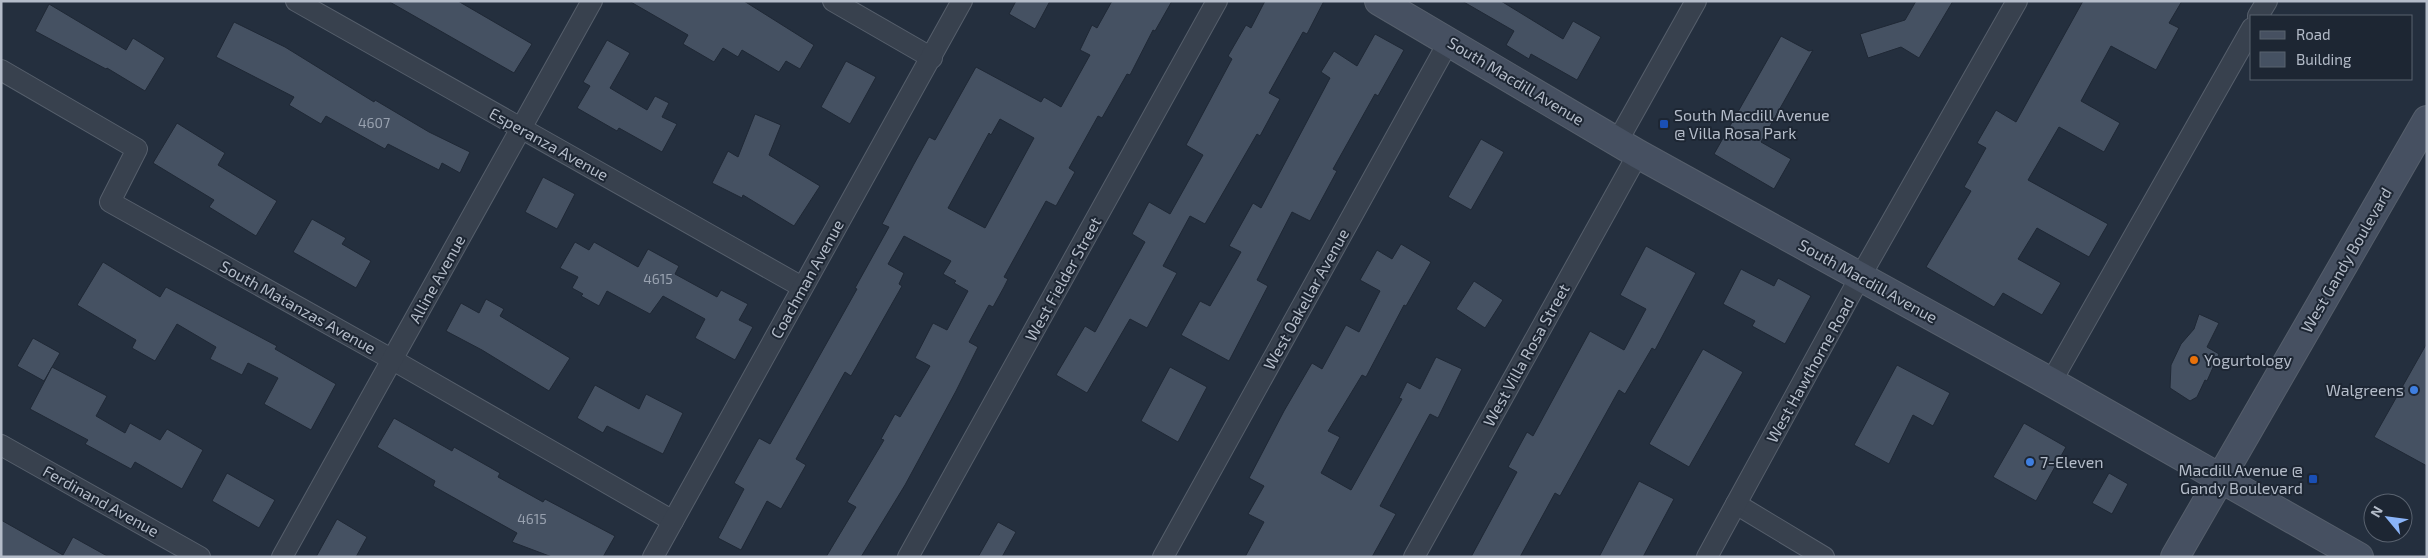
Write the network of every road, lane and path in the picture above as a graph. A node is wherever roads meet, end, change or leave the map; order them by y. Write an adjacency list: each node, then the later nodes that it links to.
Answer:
1 (296, 1): 16 (street, Esperanza Avenue)
2 (592, 1): 16 (street, Alline Avenue)
3 (833, 1): 13 (street)
4 (962, 1): 13 (street, Coachman Avenue)
5 (1217, 1): 29 (street, West Fielder Street)
6 (1696, 1): 17 (street, West Villa Rosa Street)
7 (2017, 1): 18 (street, West Hawthorne Road)
8 (2267, 1): 10 (street)
9 (1381, 2): 12 (street, South Macdill Avenue)
10 (2259, 15)
11 (2250, 32): 21 (street)
12 (1449, 41): 17 (street, South Macdill Avenue); 30 (street, West Oakellar Avenue)
13 (932, 58): 19 (street, Coachman Avenue)
14 (1, 70): 20 (street, South Matanzas Avenue)
15 (2427, 120): 23 (street, West Gandy Boulevard)
16 (520, 128): 19 (street, Esperanza Avenue); 20 (street, Alline Avenue)
17 (1627, 148): 18 (street, South Macdill Avenue); 31 (street, West Villa Rosa Street)
18 (1860, 277): 21 (street, South Macdill Avenue); 24 (street, West Hawthorne Road)
19 (802, 287): 25 (street, Coachman Avenue)
20 (393, 360): 25 (street, South Matanzas Avenue); 27 (street, Alline Avenue)
21 (2051, 382): 23 (street, South Macdill Avenue)
22 (1, 445): 26 (street, Ferdinand Avenue)
23 (2219, 478): 34 (street, West Gandy Boulevard); 35 (street, South Macdill Avenue)
24 (1736, 504): 32 (street, West Hawthorne Road); 33 (street)
25 (673, 521): 28 (street, Coachman Avenue)
26 (200, 557)
27 (282, 557)
28 (653, 557)
29 (908, 557)
30 (1163, 557)
31 (1414, 557)
32 (1707, 557)
33 (1824, 557)
34 (2175, 557)
35 (2359, 557)

